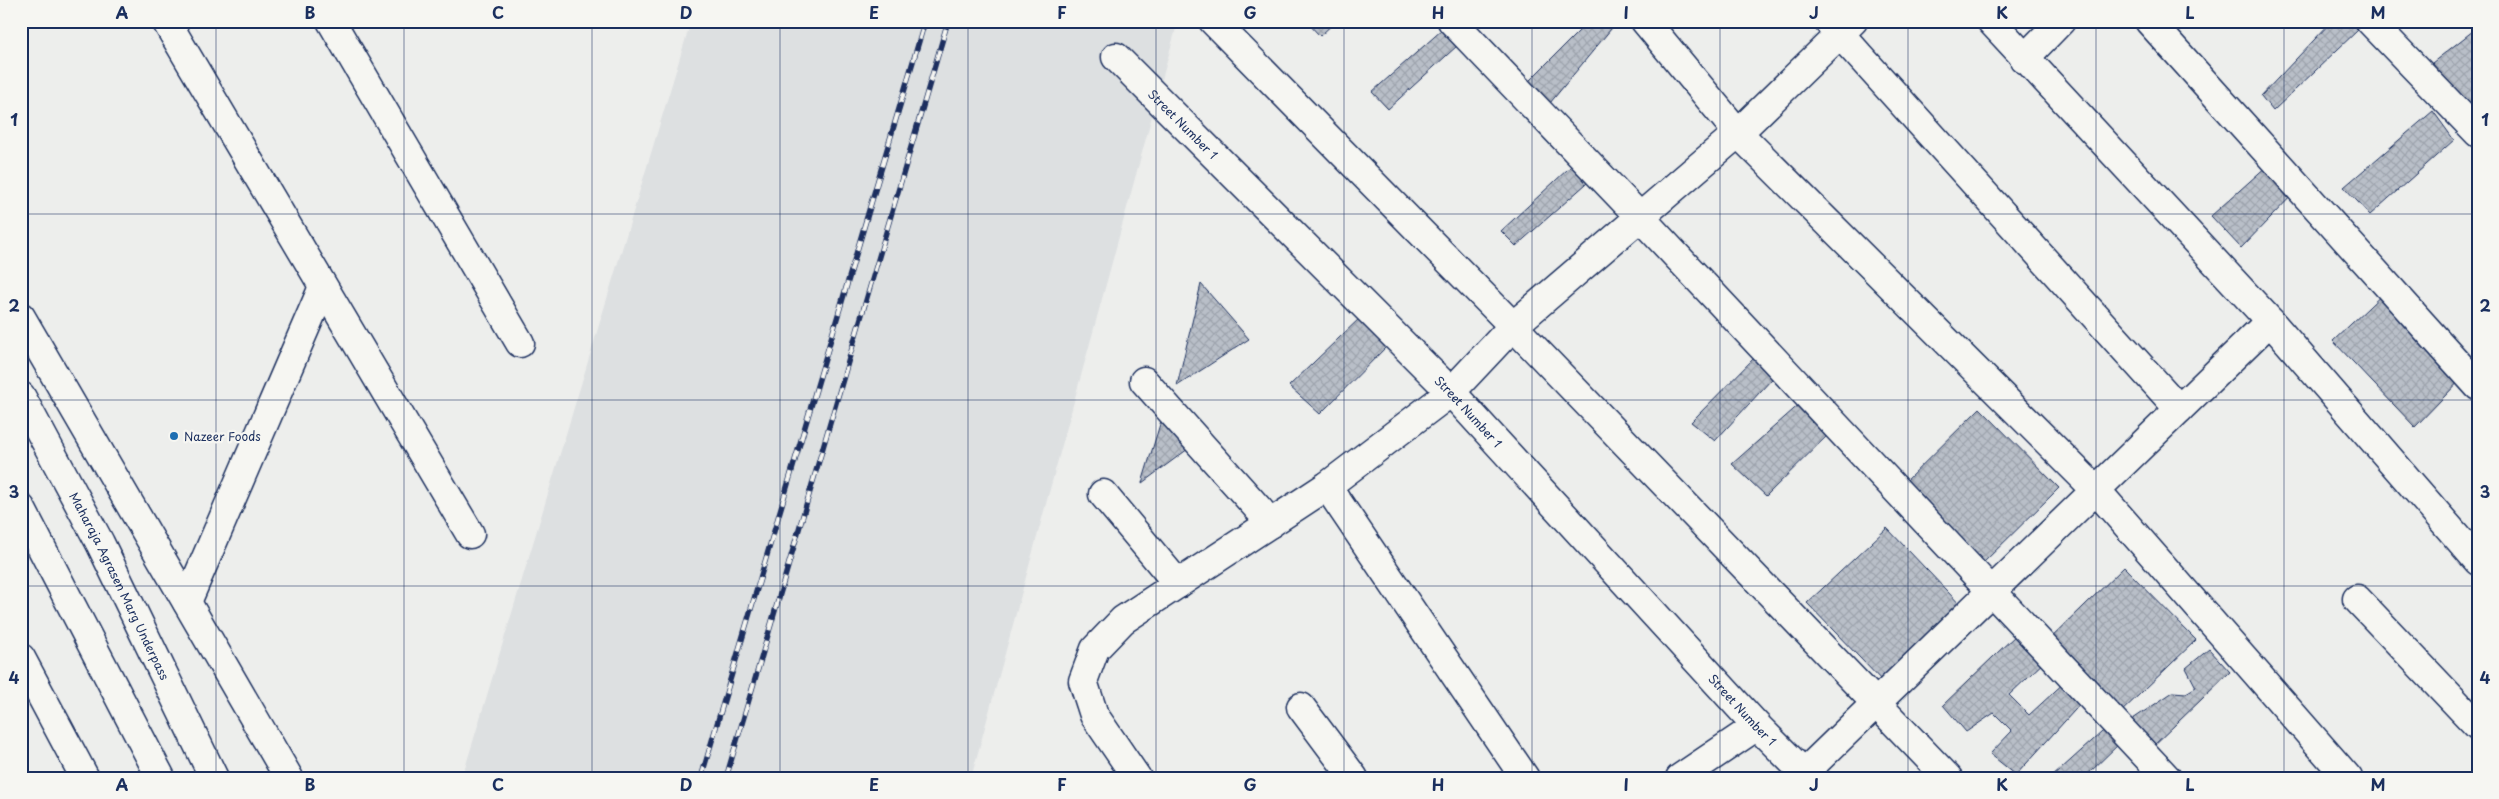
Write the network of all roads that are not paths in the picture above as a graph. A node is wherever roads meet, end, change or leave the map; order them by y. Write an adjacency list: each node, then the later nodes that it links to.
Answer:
1 (166, 21): 16 (street)
2 (1213, 21): 19 (street)
3 (1452, 21): 15 (street)
4 (1991, 21): 12 (street)
5 (2061, 21): 12 (street)
6 (2149, 21): 22 (street)
7 (2370, 21): 14 (street)
8 (1646, 22): 13 (street)
9 (337, 23): 20 (street)
10 (1840, 26): 13 (street); 25 (street)
11 (1116, 57): 23 (street, Street Number 1)
12 (2024, 58): 18 (street)
13 (1738, 133): 15 (street); 27 (street)
14 (2478, 133)
15 (1640, 217): 19 (street); 34 (street)
16 (323, 287): 31 (street); 36 (street)
17 (21, 317): 36 (street)
18 (2270, 321): 25 (street); 32 (street)
19 (1513, 326): 23 (street); 38 (street)
20 (520, 343)
21 (1144, 381): 30 (street)
22 (2478, 386)
23 (1451, 392): 26 (street); 40 (street, Street Number 1)
24 (21, 396): 45 (street, Maharaja Agrasen Marg Underpass)
25 (2180, 409): 27 (street)
26 (1327, 486): 30 (street); 49 (street)
27 (2096, 490): 34 (street); 53 (street)
28 (1103, 494): 33 (street)
29 (21, 508): 44 (street)
30 (1271, 523): 33 (street)
31 (470, 534)
32 (2478, 561)
33 (1178, 584): 47 (street)
34 (1991, 592): 38 (street); 52 (street)
35 (2357, 599): 41 (street)
36 (187, 602): 46 (street)
37 (21, 658): 43 (street)
38 (1875, 703): 42 (street); 51 (street)
39 (1301, 707): 48 (street)
40 (1757, 726): 42 (street, Street Number 1); 50 (street)
41 (2478, 726)
42 (1807, 775)
43 (84, 778)
44 (161, 778)
45 (214, 778)
46 (290, 778)
47 (1137, 778)
48 (1354, 778)
49 (1525, 778)
50 (1680, 778)
51 (1948, 778)
52 (2167, 778)
53 (2348, 778)

